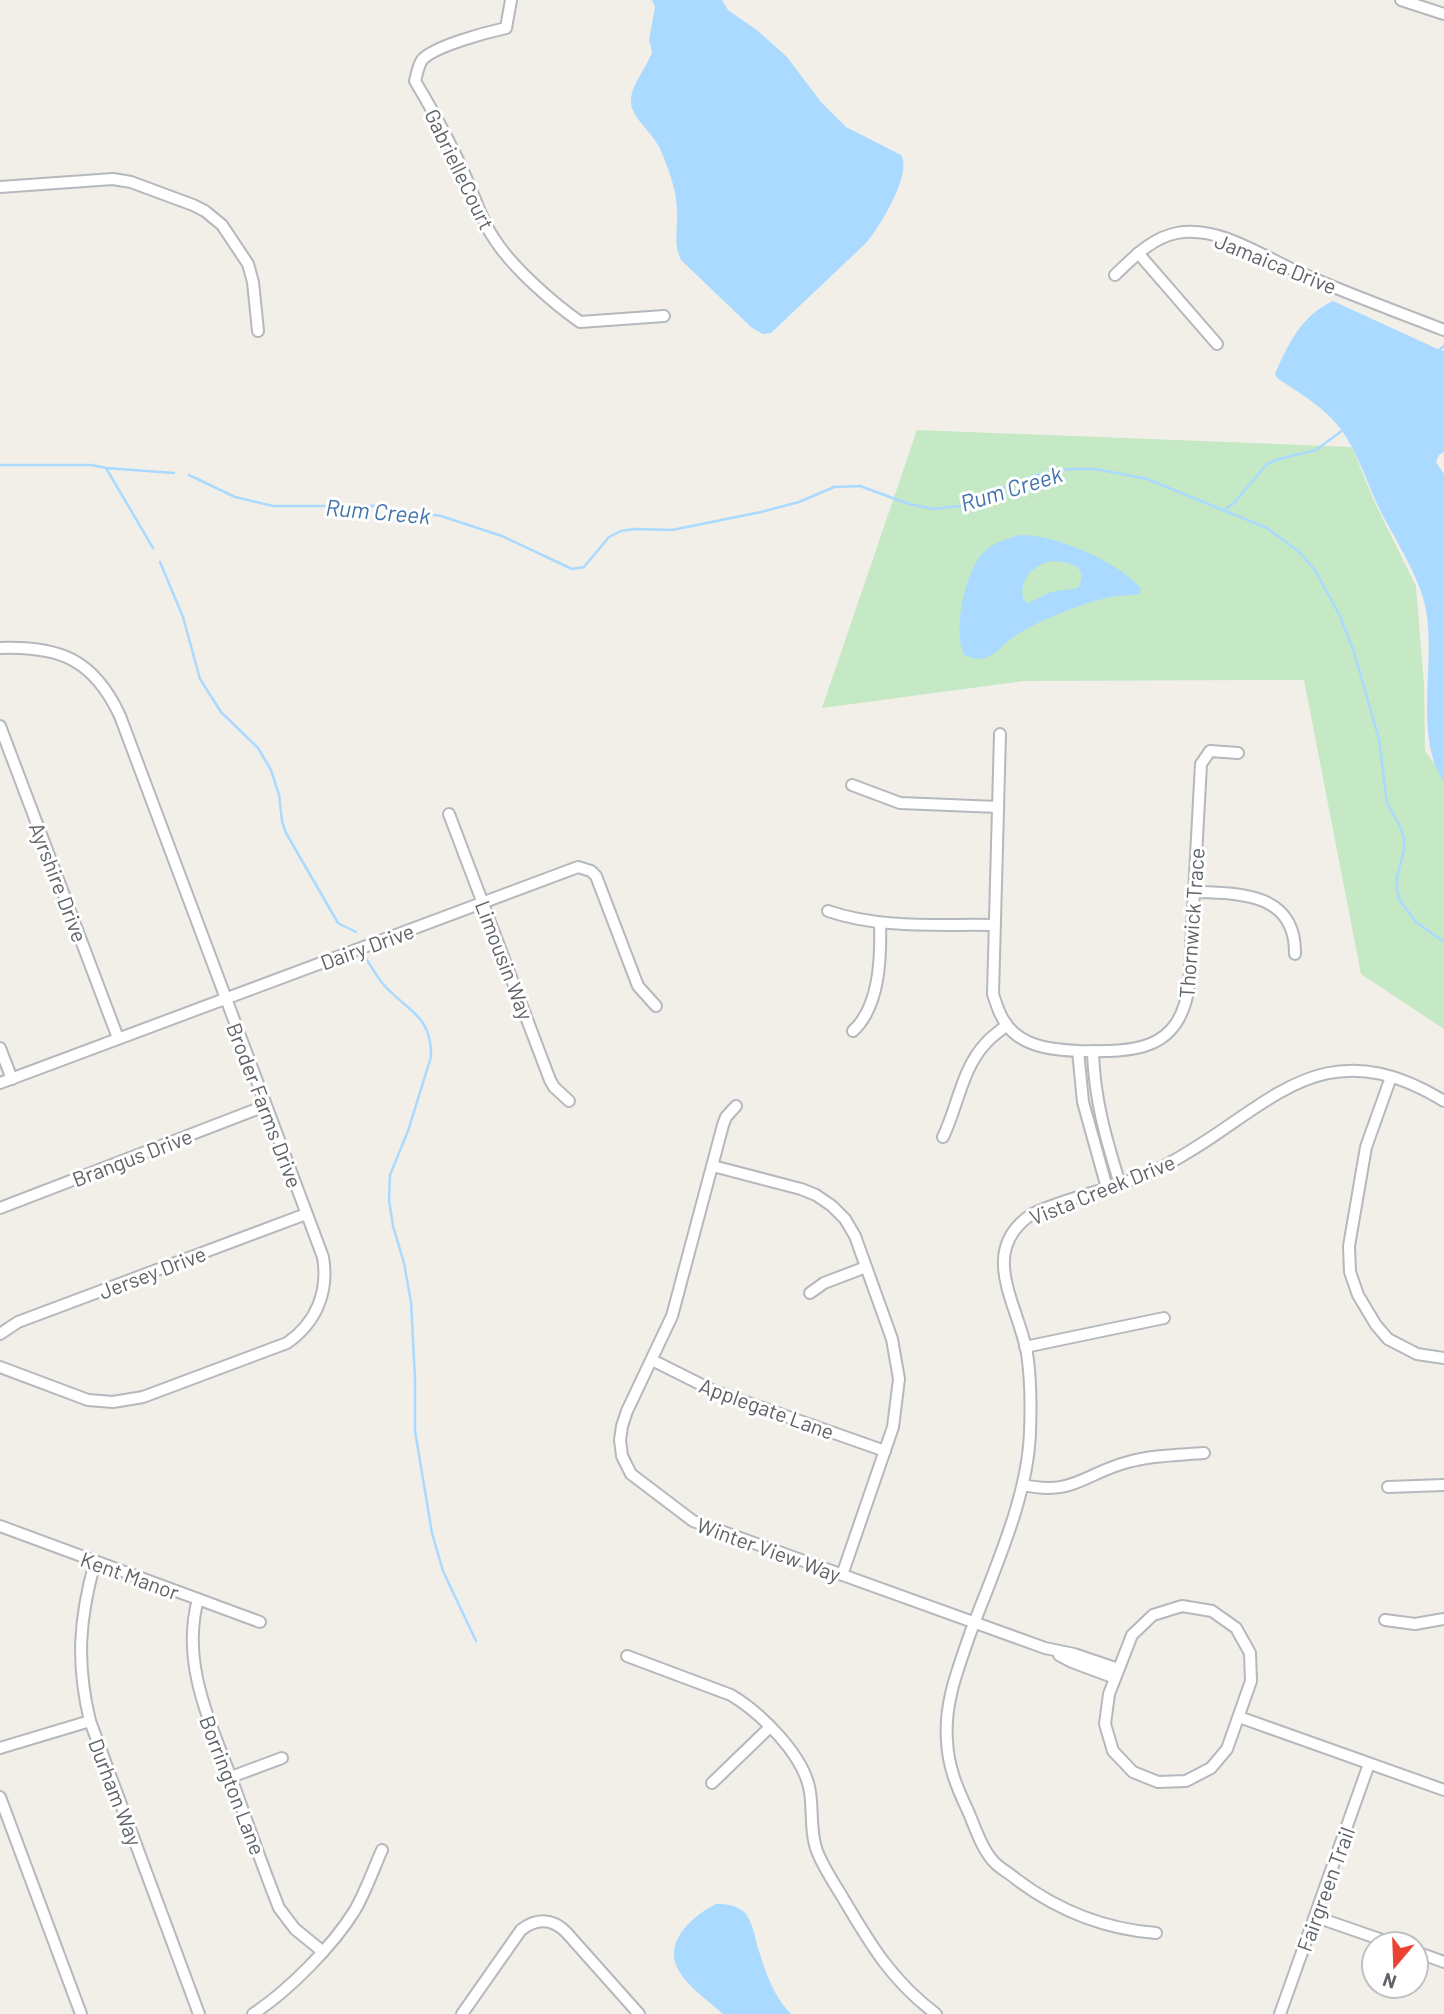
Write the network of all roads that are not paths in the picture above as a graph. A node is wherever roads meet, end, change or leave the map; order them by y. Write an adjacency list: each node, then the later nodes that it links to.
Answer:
1 (511, 0): 7 (street, GabrielleCourt)
2 (1401, 0): 3 (street)
3 (1444, 14)
4 (0, 187): 9 (street)
5 (1138, 253): 6 (street, Jamaica Drive); 8 (street, Jamaica Drive); 10 (street)
6 (1115, 275)
7 (664, 316)
8 (1444, 330)
9 (258, 331)
10 (1217, 344)
11 (0, 648): 24 (street, Broder Farms Drive)
12 (0, 726): 28 (street, Ayrshire Drive)
13 (1000, 734): 16 (street)
14 (1238, 753): 18 (street, Thornwick Trace)
15 (852, 785): 16 (street)
16 (998, 807): 22 (street)
17 (449, 814): 19 (street, Limousin Way)
18 (1195, 892): 23 (street); 31 (street, Thornwick Trace)
19 (484, 902): 24 (street, Dairy Drive); 25 (street, Dairy Drive); 35 (street, Limousin Way)
20 (828, 911): 21 (street)
21 (880, 923): 22 (street); 27 (street)
22 (994, 925): 26 (street)
23 (1295, 954)
24 (225, 999): 28 (street, Dairy Drive); 37 (street, Broder Farms Drive)
25 (656, 1006)
26 (1007, 1025): 30 (street, Thornwick Trace); 41 (street)
27 (853, 1031)
28 (118, 1038): 33 (street, Dairy Drive)
29 (0, 1048): 33 (street)
30 (1079, 1051): 31 (street, Thornwick Trace); 40 (street)
31 (1093, 1051): 39 (street)
32 (1391, 1077): 36 (street, Vista Creek Drive); 43 (street, Vista Creek Drive); 52 (street)
33 (12, 1079): 34 (street, Dairy Drive)
34 (0, 1083)
35 (569, 1101)
36 (1444, 1101)
37 (265, 1106): 45 (street, Brangus Drive); 46 (street, Broder Farms Drive)
38 (736, 1106): 42 (street, Winter View Way)
39 (1099, 1116): 40 (street); 43 (street)
40 (1087, 1121): 44 (street)
41 (943, 1137)
42 (713, 1166): 47 (street); 53 (street, Winter View Way)
43 (1120, 1184): 44 (street, Vista Creek Drive)
44 (1107, 1188): 51 (street, Vista Creek Drive)
45 (0, 1208)
46 (306, 1214): 50 (street, Jersey Drive); 54 (street, Broder Farms Drive)
47 (866, 1267): 48 (street); 55 (street)
48 (810, 1293)
49 (1164, 1318): 51 (street)
50 (0, 1334)
51 (1026, 1347): 57 (street, Vista Creek Drive)
52 (1444, 1358)
53 (652, 1360): 55 (street, Applegate Lane); 62 (street, Winter View Way)
54 (0, 1367)
55 (885, 1451): 62 (street)
56 (1204, 1453): 57 (street)
57 (1023, 1485): 67 (street, Vista Creek Drive)
58 (1444, 1485): 59 (street)
59 (1388, 1487)
60 (0, 1526): 61 (street, Kent Manor)
61 (94, 1562): 63 (street, Kent Manor); 71 (street, Durham Way)
62 (842, 1575): 67 (street, Winter View Way)
63 (198, 1600): 66 (street, Kent Manor); 76 (street, Borrington Lane)
64 (1444, 1619): 65 (street)
65 (1385, 1620)
66 (261, 1622)
67 (975, 1623): 69 (street, Winter View Way); 83 (street, Vista Creek Drive)
68 (627, 1656): 72 (street)
69 (1116, 1673): 70 (street); 70 (street)
70 (1239, 1717): 75 (street)
71 (90, 1721): 73 (street); 87 (street, Durham Way)
72 (769, 1728): 77 (street); 90 (street)
73 (0, 1748)
74 (282, 1758): 76 (street)
75 (1369, 1764): 78 (street); 81 (street, Fairgreen Trail)
76 (231, 1777): 84 (street, Borrington Lane)
77 (712, 1783)
78 (1444, 1790)
79 (0, 1797): 86 (street)
80 (382, 1850): 84 (street)
81 (1316, 1917): 82 (street); 91 (street, Fairgreen Trail)
82 (1360, 1932)
83 (1156, 1933)
84 (321, 1951): 88 (street)
85 (634, 2013): 89 (street)
86 (81, 2014)
87 (199, 2014)
88 (253, 2014)
89 (462, 2014)
90 (936, 2014)
91 (1280, 2014)

